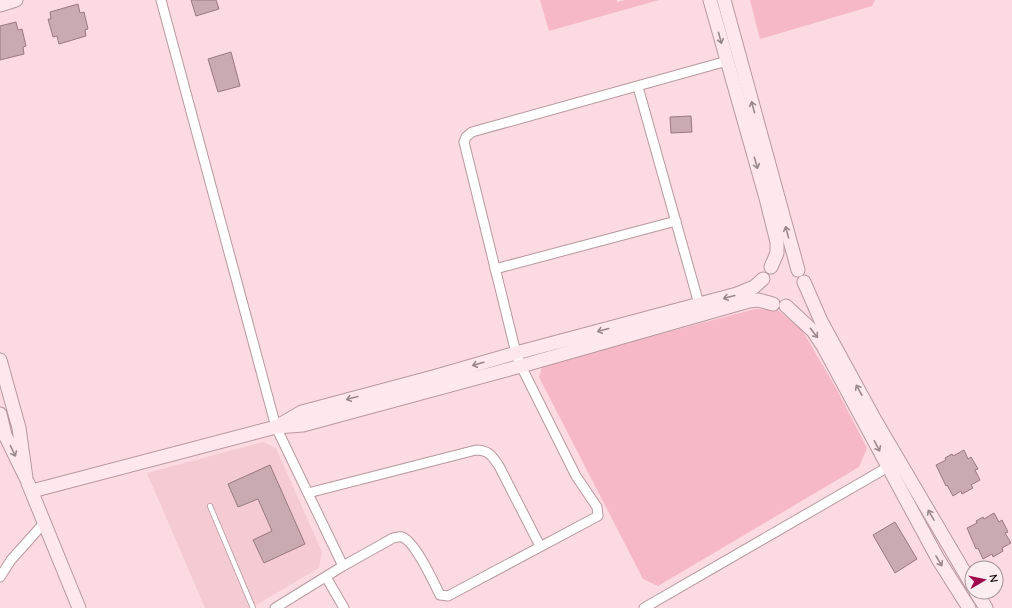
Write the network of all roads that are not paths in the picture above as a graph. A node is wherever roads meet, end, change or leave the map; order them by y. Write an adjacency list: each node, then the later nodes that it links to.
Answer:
1 (16, 0): 5 (street)
2 (161, 0): 21 (street)
3 (710, 0): 6 (street, one-way to 6)
4 (724, 0): 11 (street, one-way to 4)
5 (0, 5)
6 (727, 62): 7 (street); 9 (street, one-way to 9)
7 (638, 87): 8 (street); 10 (street)
8 (676, 221): 10 (street); 14 (street)
9 (771, 267): 11 (street); 12 (street)
10 (495, 269): 17 (street)
11 (798, 270): 13 (street)
12 (763, 279): 14 (street, one-way to 14); 15 (street)
13 (804, 282): 16 (street); 30 (street, one-way to 13)
14 (699, 304): 17 (street, one-way to 17)
15 (773, 304): 16 (street); 19 (street)
16 (786, 306): 22 (street, one-way to 22)
17 (516, 353): 19 (street); 21 (street, one-way to 21)
18 (0, 360): 23 (street)
19 (521, 366): 21 (street); 28 (street)
20 (0, 414): 23 (street, one-way to 23)
21 (276, 427): 24 (street); 25 (street)
22 (888, 467): 37 (street); 38 (street, one-way to 38)
23 (26, 478): 24 (street)
24 (32, 491): 27 (street)
25 (308, 493): 28 (street); 29 (street)
26 (210, 506): 34 (lane)
27 (44, 523): 31 (street); 33 (street)
28 (540, 546): 29 (street)
29 (343, 566): 32 (street)
30 (964, 571)
31 (0, 577)
32 (326, 577): 35 (street); 36 (street)
33 (79, 608)
34 (253, 608)
35 (275, 608)
36 (344, 608)
37 (644, 608)
38 (969, 608)

